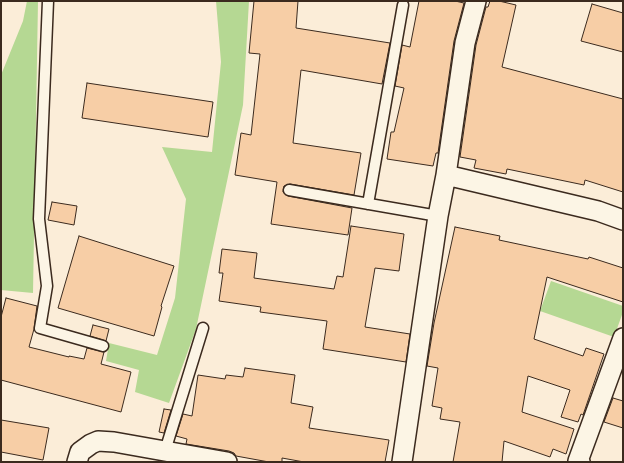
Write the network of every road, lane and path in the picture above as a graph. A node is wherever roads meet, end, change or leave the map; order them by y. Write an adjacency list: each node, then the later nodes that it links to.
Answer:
1 (48, 1): 11 (lane)
2 (476, 1): 4 (street)
3 (403, 5): 6 (lane)
4 (446, 175): 7 (street); 8 (street)
5 (289, 190): 6 (lane)
6 (368, 204): 7 (lane)
7 (438, 216): 15 (street)
8 (623, 220)
9 (203, 328): 12 (lane)
10 (623, 338): 16 (street)
11 (103, 346)
12 (173, 455): 13 (street); 14 (street)
13 (77, 462)
14 (227, 462)
15 (402, 462)
16 (580, 462)

